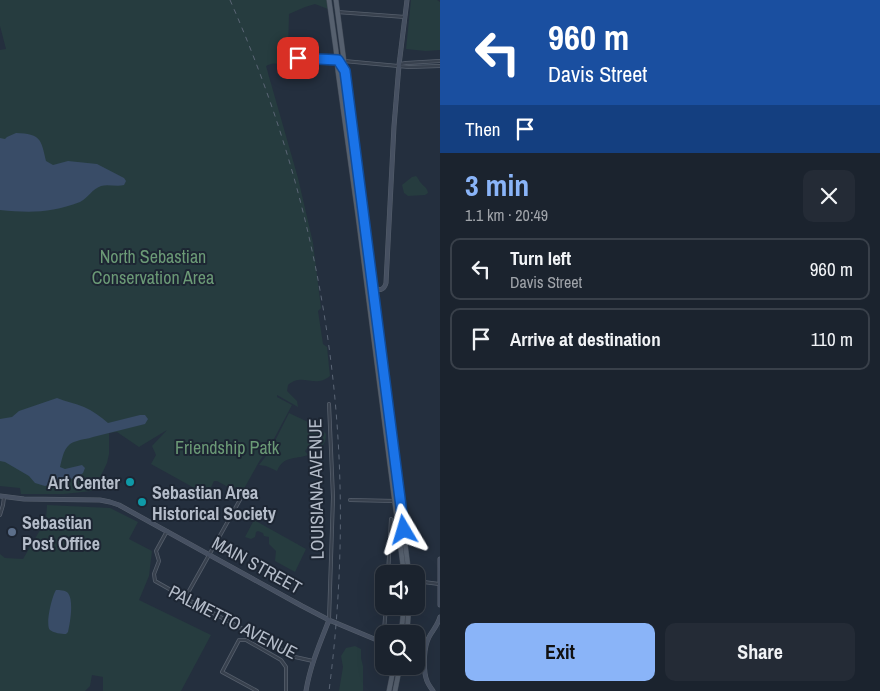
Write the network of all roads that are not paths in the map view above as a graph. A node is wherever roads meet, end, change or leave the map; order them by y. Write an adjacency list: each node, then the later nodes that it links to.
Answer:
1 (329, 0): 6 (main road)
2 (336, 0): 4 (main road)
3 (407, 0): 5 (street)
4 (337, 12): 5 (street); 9 (main road)
5 (405, 16): 11 (street)
6 (336, 50): 8 (main road); 9 (main road)
7 (295, 57): 8 (street)
8 (338, 60): 13 (main road); 14 (main road)
9 (344, 61): 11 (street); 13 (main road)
10 (440, 61): 11 (street)
11 (399, 65): 12 (street); 16 (street)
12 (440, 66)
13 (345, 71): 15 (main road)
14 (358, 216): 15 (street); 17 (main road)
15 (364, 216): 16 (main road)
16 (373, 289): 17 (street); 22 (main road)
17 (367, 290): 20 (main road)
18 (329, 404): 39 (street, LOUISIANA AVENUE)
19 (246, 489): 29 (street)
20 (393, 489): 22 (main road); 24 (main road)
21 (2, 496): 26 (street); 28 (street, MAIN STREET)
22 (400, 498): 25 (main road)
23 (350, 500): 24 (street)
24 (395, 501): 25 (main road); 32 (main road)
25 (402, 511): 33 (main road)
26 (0, 515)
27 (391, 519): 31 (street)
28 (167, 531): 29 (street, MAIN STREET); 36 (street, PALMETTO AVENUE)
29 (210, 555): 36 (street); 39 (street, MAIN STREET)
30 (440, 559): 35 (street)
31 (388, 565)
32 (403, 565)
33 (409, 565)
34 (425, 582): 35 (street)
35 (439, 584): 37 (street)
36 (185, 598): 42 (street, PALMETTO AVENUE)
37 (440, 605)
38 (440, 617): 41 (street)
39 (329, 620): 40 (street, MAIN STREET); 42 (street, LOUISIANA AVENUE)
40 (375, 640)
41 (425, 651)
42 (313, 661): 48 (street, LOUISIANA AVENUE)
43 (392, 675): 49 (main road)
44 (398, 675): 50 (main road)
45 (425, 675): 51 (street)
46 (257, 691): 47 (street)
47 (286, 691)
48 (306, 691)
49 (389, 691)
50 (395, 691)
51 (433, 691)

